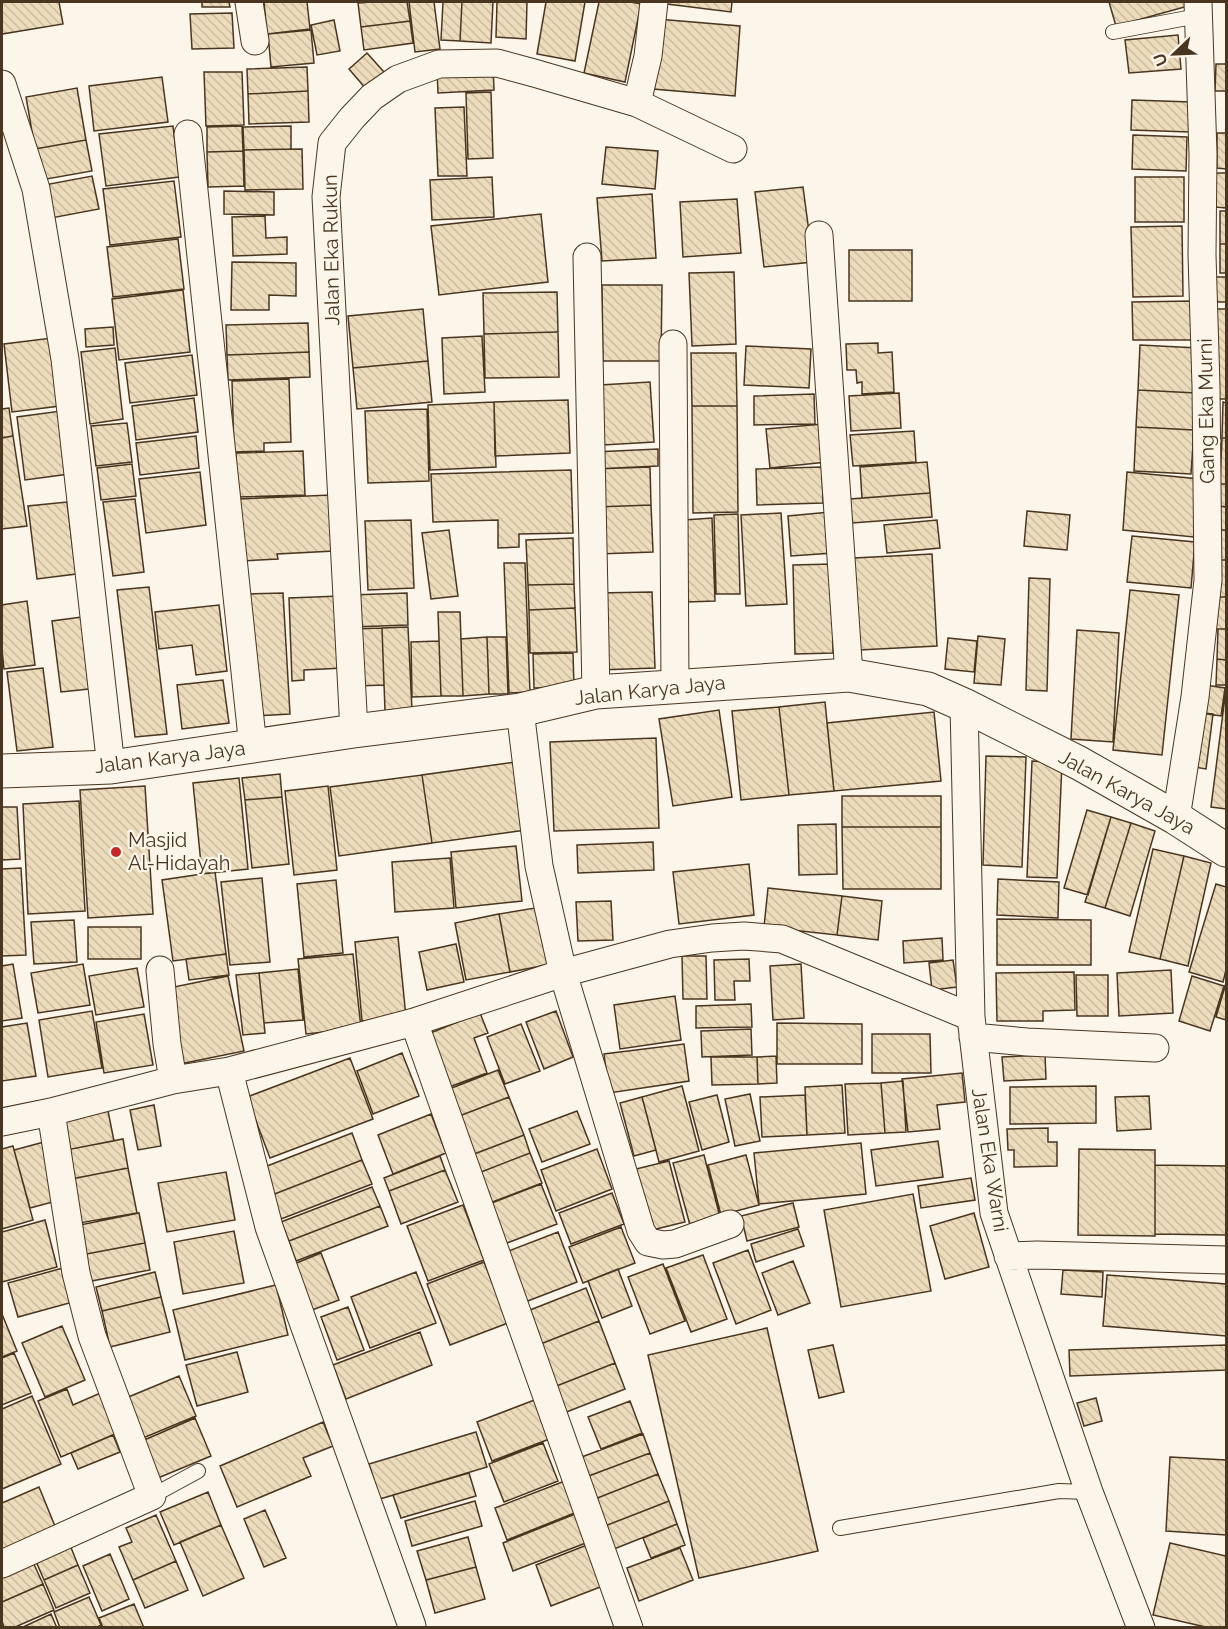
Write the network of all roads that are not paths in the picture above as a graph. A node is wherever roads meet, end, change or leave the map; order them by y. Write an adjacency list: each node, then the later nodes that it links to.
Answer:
1 (249, 2): 5 (street)
2 (654, 2): 7 (street)
3 (1198, 9): 4 (lane); 22 (street, Gang Eka Murni)
4 (1113, 32)
5 (255, 41)
6 (2, 84): 20 (street)
7 (637, 103): 9 (street, Jalan Eka Rukun); 18 (street, Jalan Eka Rukun)
8 (188, 134): 19 (street)
9 (734, 149)
10 (819, 235): 13 (street)
11 (587, 257): 15 (street)
12 (673, 344): 14 (street)
13 (849, 675): 14 (main road, Jalan Karya Jaya); 16 (main road, Jalan Karya Jaya)
14 (675, 685): 15 (main road, Jalan Karya Jaya)
15 (596, 692): 17 (main road, Jalan Karya Jaya)
16 (964, 705): 22 (main road, Jalan Karya Jaya); 27 (street, Jalan Eka Warni)
17 (520, 710): 18 (main road, Jalan Karya Jaya); 25 (street)
18 (354, 731): 19 (main road, Jalan Karya Jaya)
19 (253, 747): 20 (main road, Jalan Karya Jaya)
20 (111, 767): 21 (main road, Jalan Karya Jaya)
21 (2, 771)
22 (1176, 818): 23 (main road, Jalan Karya Jaya)
23 (1227, 850)
24 (160, 970): 30 (street)
25 (563, 973): 26 (street); 27 (street); 33 (street)
26 (414, 1022): 29 (street); 43 (street)
27 (972, 1027): 28 (street); 34 (street, Jalan Eka Warni)
28 (1155, 1048)
29 (229, 1071): 30 (street); 41 (street)
30 (173, 1080): 31 (street)
31 (51, 1112): 32 (street); 38 (street)
32 (2, 1122)
33 (730, 1224)
34 (1008, 1256): 35 (street); 37 (street, Jalan Eka Warni)
35 (1227, 1260)
36 (198, 1470): 38 (lane)
37 (1089, 1492): 39 (lane); 42 (street, Jalan Eka Warni)
38 (152, 1496): 40 (street)
39 (840, 1528)
40 (2, 1564)
41 (412, 1626)
42 (1142, 1627)
43 (629, 1628)

